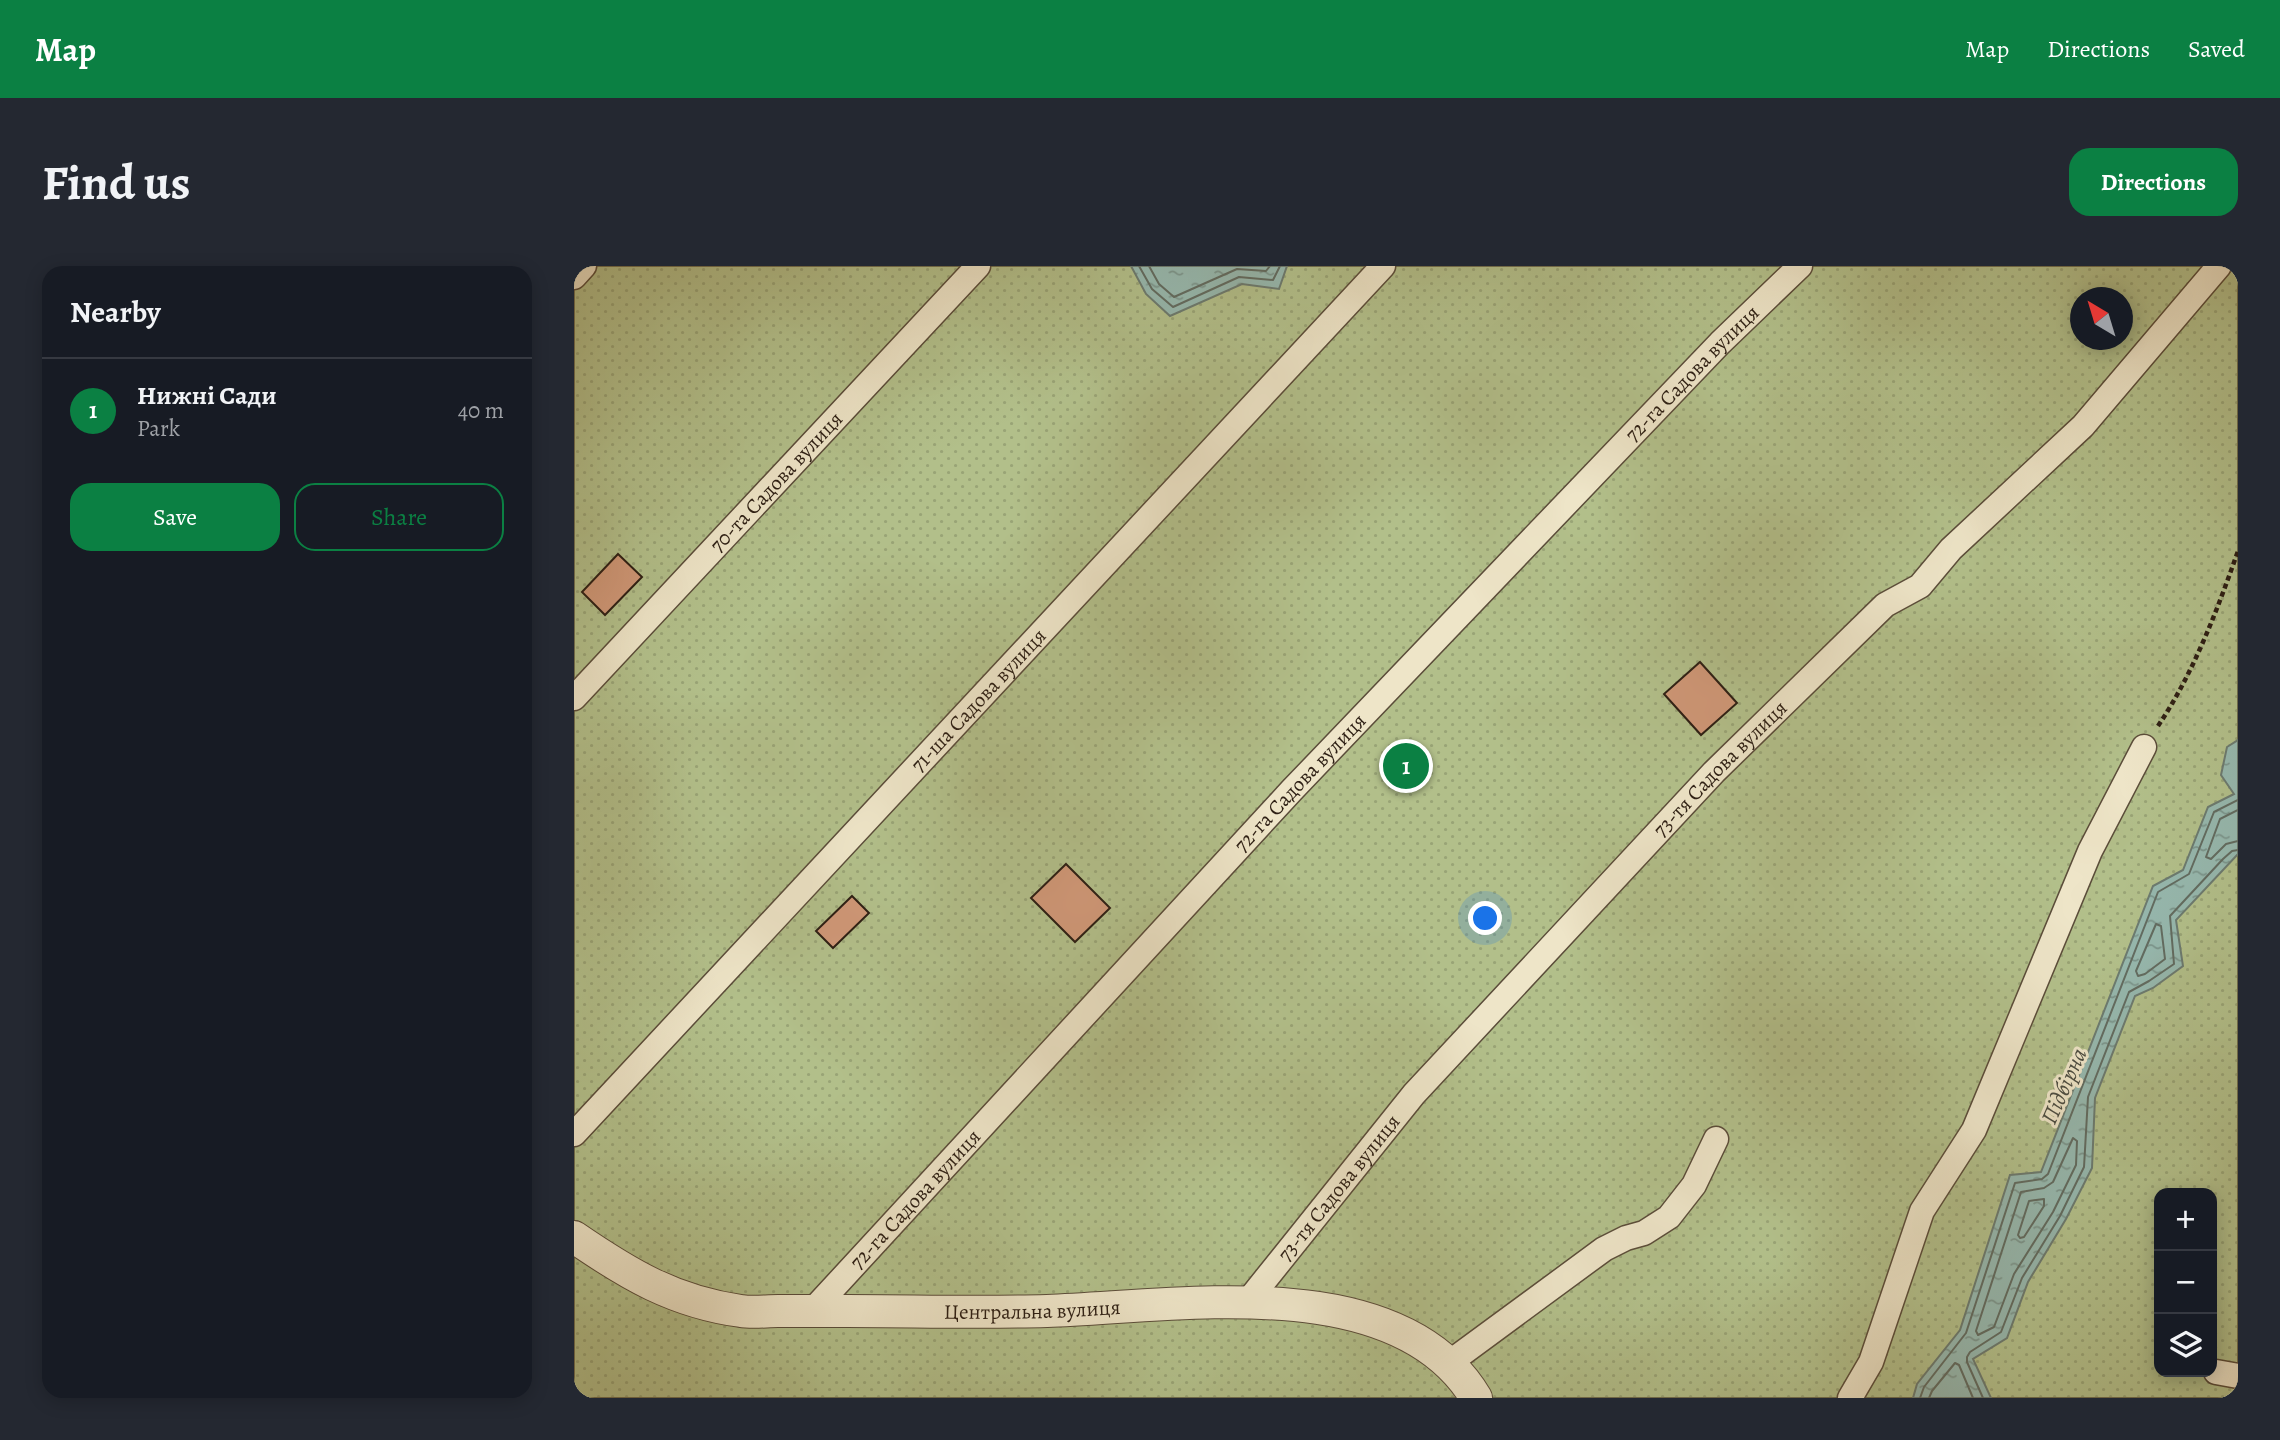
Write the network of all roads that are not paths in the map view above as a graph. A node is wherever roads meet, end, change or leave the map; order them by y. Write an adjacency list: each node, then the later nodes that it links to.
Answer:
1 (584, 266): 6 (street)
2 (978, 266): 7 (street, 70-та Садова вулиця)
3 (1383, 266): 9 (street, 71-ша Садова вулиця)
4 (1800, 266): 13 (street, 72-га Садова вулиця)
5 (2219, 266): 12 (street, 73-тя Садова вулиця)
6 (574, 277)
7 (574, 698)
8 (2144, 747): 16 (street)
9 (574, 1134)
10 (1716, 1139): 14 (street)
11 (574, 1237): 13 (street, Центральна вулиця)
12 (1248, 1301): 13 (street, Центральна вулиця); 14 (street, Центральна вулиця)
13 (812, 1311)
14 (1449, 1363): 15 (street, Центральна вулиця)
15 (1476, 1398)
16 (1850, 1398)

